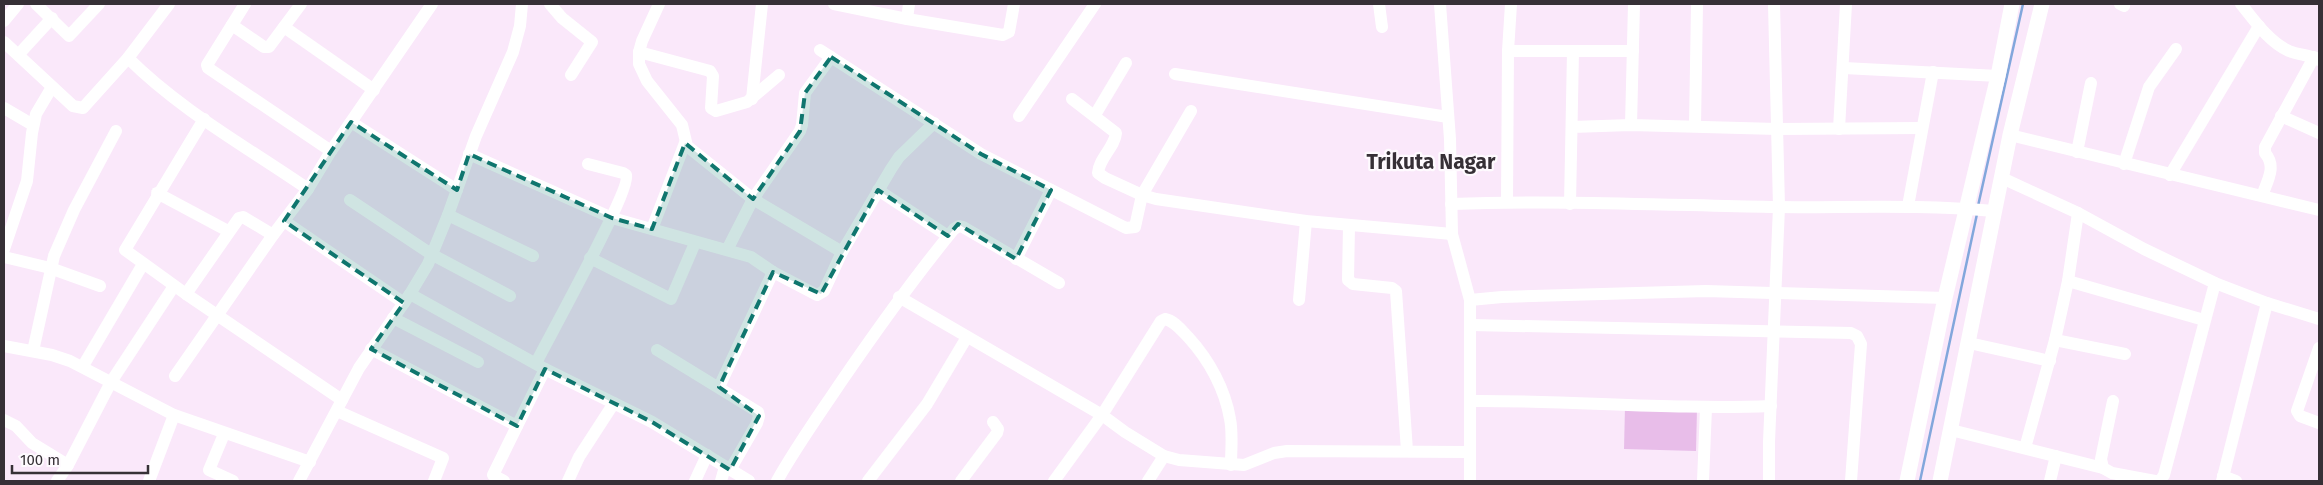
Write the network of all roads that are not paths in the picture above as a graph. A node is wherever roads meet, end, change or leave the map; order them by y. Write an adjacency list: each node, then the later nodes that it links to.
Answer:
1 (18, 4): 28 (street)
2 (36, 4): 26 (street)
3 (99, 4): 26 (street)
4 (169, 4): 42 (street)
5 (245, 4): 29 (street)
6 (301, 4): 31 (street)
7 (432, 4): 53 (street)
8 (522, 4): 78 (street)
9 (550, 4): 48 (street)
10 (659, 4): 39 (street)
11 (762, 4): 54 (street)
12 (834, 4): 27 (street)
13 (909, 4): 27 (street)
14 (1014, 4): 27 (street)
15 (1095, 4): 58 (street)
16 (1379, 4): 32 (street)
17 (1440, 4): 61 (street)
18 (1510, 4): 37 (street)
19 (1634, 4): 36 (street)
20 (1698, 4): 67 (street)
21 (1774, 4): 71 (street)
22 (1846, 4): 45 (street)
23 (2012, 4): 50 (main road)
24 (2042, 4): 74 (main road)
25 (2241, 4): 30 (street)
26 (52, 18): 40 (street)
27 (907, 19)
28 (4, 21)
29 (232, 25): 31 (street); 76 (street)
30 (2260, 26): 43 (street); 81 (street)
31 (284, 27): 53 (street)
32 (1382, 27)
33 (4, 42): 40 (street)
34 (2176, 49): 80 (street)
35 (820, 50): 41 (street)
36 (1633, 50): 38 (street); 66 (street)
37 (1508, 51): 38 (street); 92 (street)
38 (1573, 51): 68 (street)
39 (639, 52): 54 (street); 75 (street)
40 (19, 54): 52 (street)
41 (831, 57): 64 (street); 90 (street)
42 (128, 58): 52 (street); 62 (street)
43 (2317, 59): 60 (street)
44 (1126, 63): 59 (street)
45 (1844, 68): 46 (street); 70 (street)
46 (1933, 72): 50 (street); 69 (street)
47 (1175, 74): 61 (street)
48 (571, 75)
49 (779, 75): 54 (street)
50 (1998, 76): 97 (main road)
51 (2091, 83): 77 (street)
52 (52, 87): 65 (street)
53 (374, 90): 63 (street)
54 (752, 99)
55 (1072, 99): 59 (street)
56 (4, 108): 65 (street)
57 (1191, 111): 88 (street)
58 (1019, 116)
59 (1095, 116): 88 (street)
60 (2281, 116): 73 (street); 89 (street)
61 (1448, 117): 93 (street)
62 (204, 119): 83 (street); 87 (street)
63 (351, 122): 76 (street); 84 (street)
64 (934, 123): 85 (street); 86 (street)
65 (33, 125): 112 (street)
66 (1630, 125): 67 (street); 68 (street)
67 (1695, 126): 71 (street)
68 (1572, 127): 94 (street)
69 (1921, 128): 70 (street); 95 (street)
70 (1839, 129): 71 (street)
71 (1777, 130): 96 (street)
72 (116, 131): 121 (street)
73 (2319, 133)
74 (2010, 135): 77 (street); 82 (main road)
75 (685, 143): 90 (street); 106 (street)
76 (331, 151): 83 (street)
77 (2077, 152): 80 (street)
78 (469, 154): 84 (street); 102 (street)
79 (588, 164): 102 (street)
80 (2124, 164): 81 (street)
81 (2170, 175): 89 (street)
82 (2002, 178): 99 (main road); 100 (street)
83 (308, 189): 103 (street)
84 (457, 190): 101 (street)
85 (878, 190): 110 (street); 114 (street)
86 (1051, 190): 88 (street); 119 (street)
87 (157, 193): 107 (street); 120 (street)
88 (1142, 195): 104 (street)
89 (2262, 196): 98 (street)
90 (752, 199): 113 (street); 114 (street)
91 (350, 200): 115 (street)
92 (1507, 202): 93 (street); 94 (street)
93 (1451, 204): 108 (street)
94 (1570, 204): 96 (street)
95 (1908, 206): 96 (street); 97 (street)
96 (1779, 207): 128 (street)
97 (1968, 209): 99 (street); 133 (main road)
98 (2319, 210)
99 (1989, 211): 145 (main road)
100 (2078, 214): 123 (street); 125 (street)
101 (448, 215): 115 (street); 116 (street)
102 (612, 218): 106 (street); 118 (street)
103 (284, 221): 109 (street); 132 (street)
104 (1306, 221): 105 (street); 134 (street)
105 (1349, 226): 108 (street); 174 (street)
106 (652, 229): 111 (street)
107 (228, 231): 109 (street); 129 (street)
108 (1452, 234): 135 (street)
109 (273, 235): 137 (street)
110 (948, 236): 119 (street); 131 (street)
111 (695, 243): 113 (street); 118 (street)
112 (4, 249)
113 (727, 250): 122 (street)
114 (842, 252): 122 (street)
115 (431, 254): 130 (street); 132 (street)
116 (533, 256)
117 (4, 257): 121 (street)
118 (590, 258): 155 (street)
119 (1016, 260): 124 (street)
120 (143, 264): 127 (street); 154 (street)
121 (50, 268): 126 (street); 149 (street)
122 (773, 272): 158 (street)
123 (2068, 281): 140 (street); 144 (street)
124 (1059, 283)
125 (2215, 283): 136 (street); 140 (street)
126 (100, 286)
127 (174, 286): 129 (street); 157 (street)
128 (1775, 293): 133 (street); 135 (street); 142 (street)
129 (186, 294): 137 (street)
130 (510, 296)
131 (899, 297): 143 (street); 195 (street)
132 (407, 298): 138 (street); 155 (street)
133 (1945, 298): 204 (main road)
134 (1299, 300)
135 (1470, 300): 141 (street)
136 (2267, 302): 139 (street); 184 (street)
137 (218, 314): 156 (street); 162 (street)
138 (393, 318): 147 (street); 153 (street)
139 (2319, 319)
140 (2204, 320): 207 (street)
141 (1471, 325): 142 (street); 159 (street)
142 (1775, 331): 163 (street); 203 (street)
143 (967, 336): 166 (street); 196 (street)
144 (2055, 340): 151 (street); 152 (street)
145 (1969, 343): 152 (street); 171 (main road)
146 (4, 346): 149 (street)
147 (371, 349): 162 (street); 170 (street)
148 (657, 350): 158 (street)
149 (33, 351): 154 (street)
150 (2318, 353): 169 (street)
151 (2125, 354)
152 (2050, 361): 173 (street)
153 (478, 362)
154 (83, 366): 157 (street)
155 (540, 366): 161 (street); 170 (street)
156 (175, 376)
157 (111, 382): 165 (street); 180 (street)
158 (719, 387): 182 (street)
159 (1470, 401): 164 (street); 175 (street)
160 (2113, 402): 183 (street)
161 (614, 403): 176 (street); 191 (street)
162 (340, 405): 179 (street); 189 (street)
163 (1771, 406): 164 (street); 202 (street)
164 (1706, 408): 201 (street)
165 (174, 415): 172 (street); 186 (street)
166 (1102, 415): 177 (street); 181 (street); 198 (street)
167 (4, 420): 180 (street)
168 (993, 422): 197 (street)
169 (2319, 423)
170 (517, 426): 190 (street)
171 (1951, 430): 173 (street); 205 (main road)
172 (224, 434): 179 (street); 187 (street)
173 (2025, 448): 178 (street)
174 (1407, 451): 175 (street); 181 (street)
175 (1469, 452): 200 (street)
176 (707, 455): 182 (street); 192 (street)
177 (1164, 456): 181 (street); 199 (street)
178 (2056, 456): 183 (street); 206 (street)
179 (310, 462): 188 (street)
180 (68, 465): 185 (street)
181 (1231, 465)
182 (728, 468): 193 (street); 194 (street)
183 (2103, 468): 207 (street)
184 (2222, 479): 208 (street)
185 (57, 481)
186 (149, 481)
187 (232, 481)
188 (299, 481)
189 (434, 481)
190 (505, 481)
191 (568, 481)
192 (695, 481)
193 (721, 481)
194 (750, 481)
195 (777, 481)
196 (868, 481)
197 (961, 481)
198 (1054, 481)
199 (1148, 481)
200 (1470, 481)
201 (1702, 481)
202 (1769, 481)
203 (1851, 481)
204 (1907, 481)
205 (1940, 481)
206 (2050, 481)
207 (2156, 481)
208 (2236, 481)

